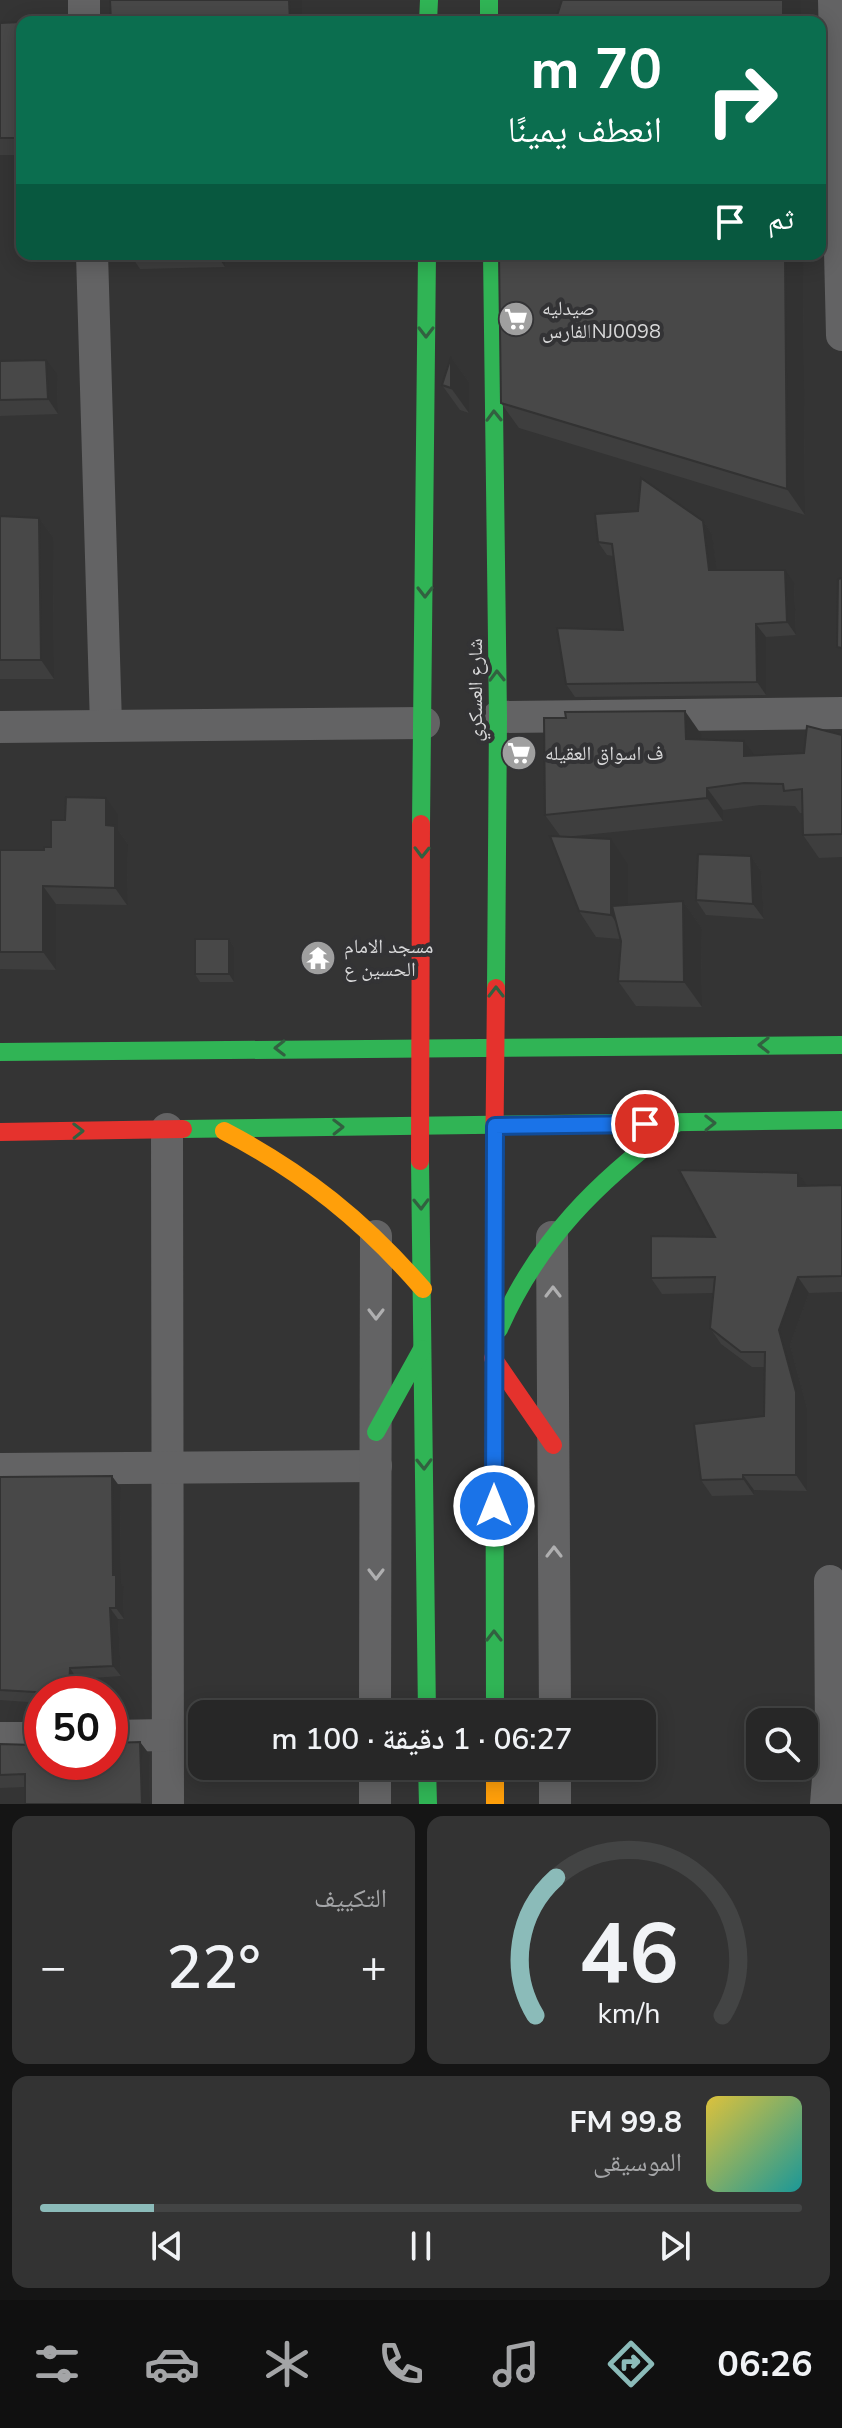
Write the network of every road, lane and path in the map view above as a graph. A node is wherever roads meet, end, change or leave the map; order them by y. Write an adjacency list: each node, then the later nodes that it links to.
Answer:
1 (834, 0): 5 (street)
2 (92, 260): 9 (street)
3 (427, 260): 8 (main road, one-way to 8)
4 (492, 260): 7 (main road, شارع العسكري, one-way to 4)
5 (842, 335)
6 (842, 713): 7 (street)
7 (498, 717): 13 (main road, شارع العسكري, one-way to 7)
8 (424, 723): 9 (street); 12 (main road, one-way to 12)
9 (106, 725): 10 (street)
10 (0, 727)
11 (842, 1045): 13 (main road, one-way to 13)
12 (419, 1046): 13 (main road); 14 (main road, one-way to 14); 17 (main road)
13 (496, 1046): 18 (main road, شارع العسكري)
14 (0, 1052)
15 (842, 1120): 16 (main road, one-way to 15)
16 (675, 1124): 18 (main road); 23 (main road)
17 (419, 1126): 18 (main road); 19 (main road, one-way to 17); 24 (main road, one-way to 24)
18 (495, 1126): 26 (main road, شارع العسكري)
19 (218, 1128): 20 (main road); 22 (main road)
20 (167, 1129): 21 (main road, one-way to 20); 30 (street)
21 (0, 1132)
22 (376, 1236): 24 (main road); 27 (street, one-way to 27)
23 (552, 1237): 26 (main road); 28 (street, one-way to 23)
24 (423, 1289): 25 (main road)
25 (423, 1347): 27 (main road); 34 (main road, one-way to 34)
26 (494, 1350): 28 (main road); 35 (main road, شارع العسكري, one-way to 26)
27 (376, 1432): 29 (street)
28 (553, 1445): 36 (street, one-way to 28)
29 (376, 1466): 30 (street); 33 (street, one-way to 33)
30 (167, 1467): 31 (street); 37 (street)
31 (0, 1469)
32 (830, 1581): 50 (street)
33 (375, 1700)
34 (427, 1700)
35 (495, 1700)
36 (555, 1700)
37 (167, 1735): 38 (street); 45 (street)
38 (128, 1736)
39 (0, 1738): 40 (street)
40 (24, 1738)
41 (375, 1780): 46 (street)
42 (427, 1780): 47 (main road)
43 (495, 1780): 48 (main road)
44 (555, 1780): 49 (street)
45 (168, 1804)
46 (375, 1804)
47 (428, 1804)
48 (495, 1804)
49 (555, 1804)
50 (826, 1804)

